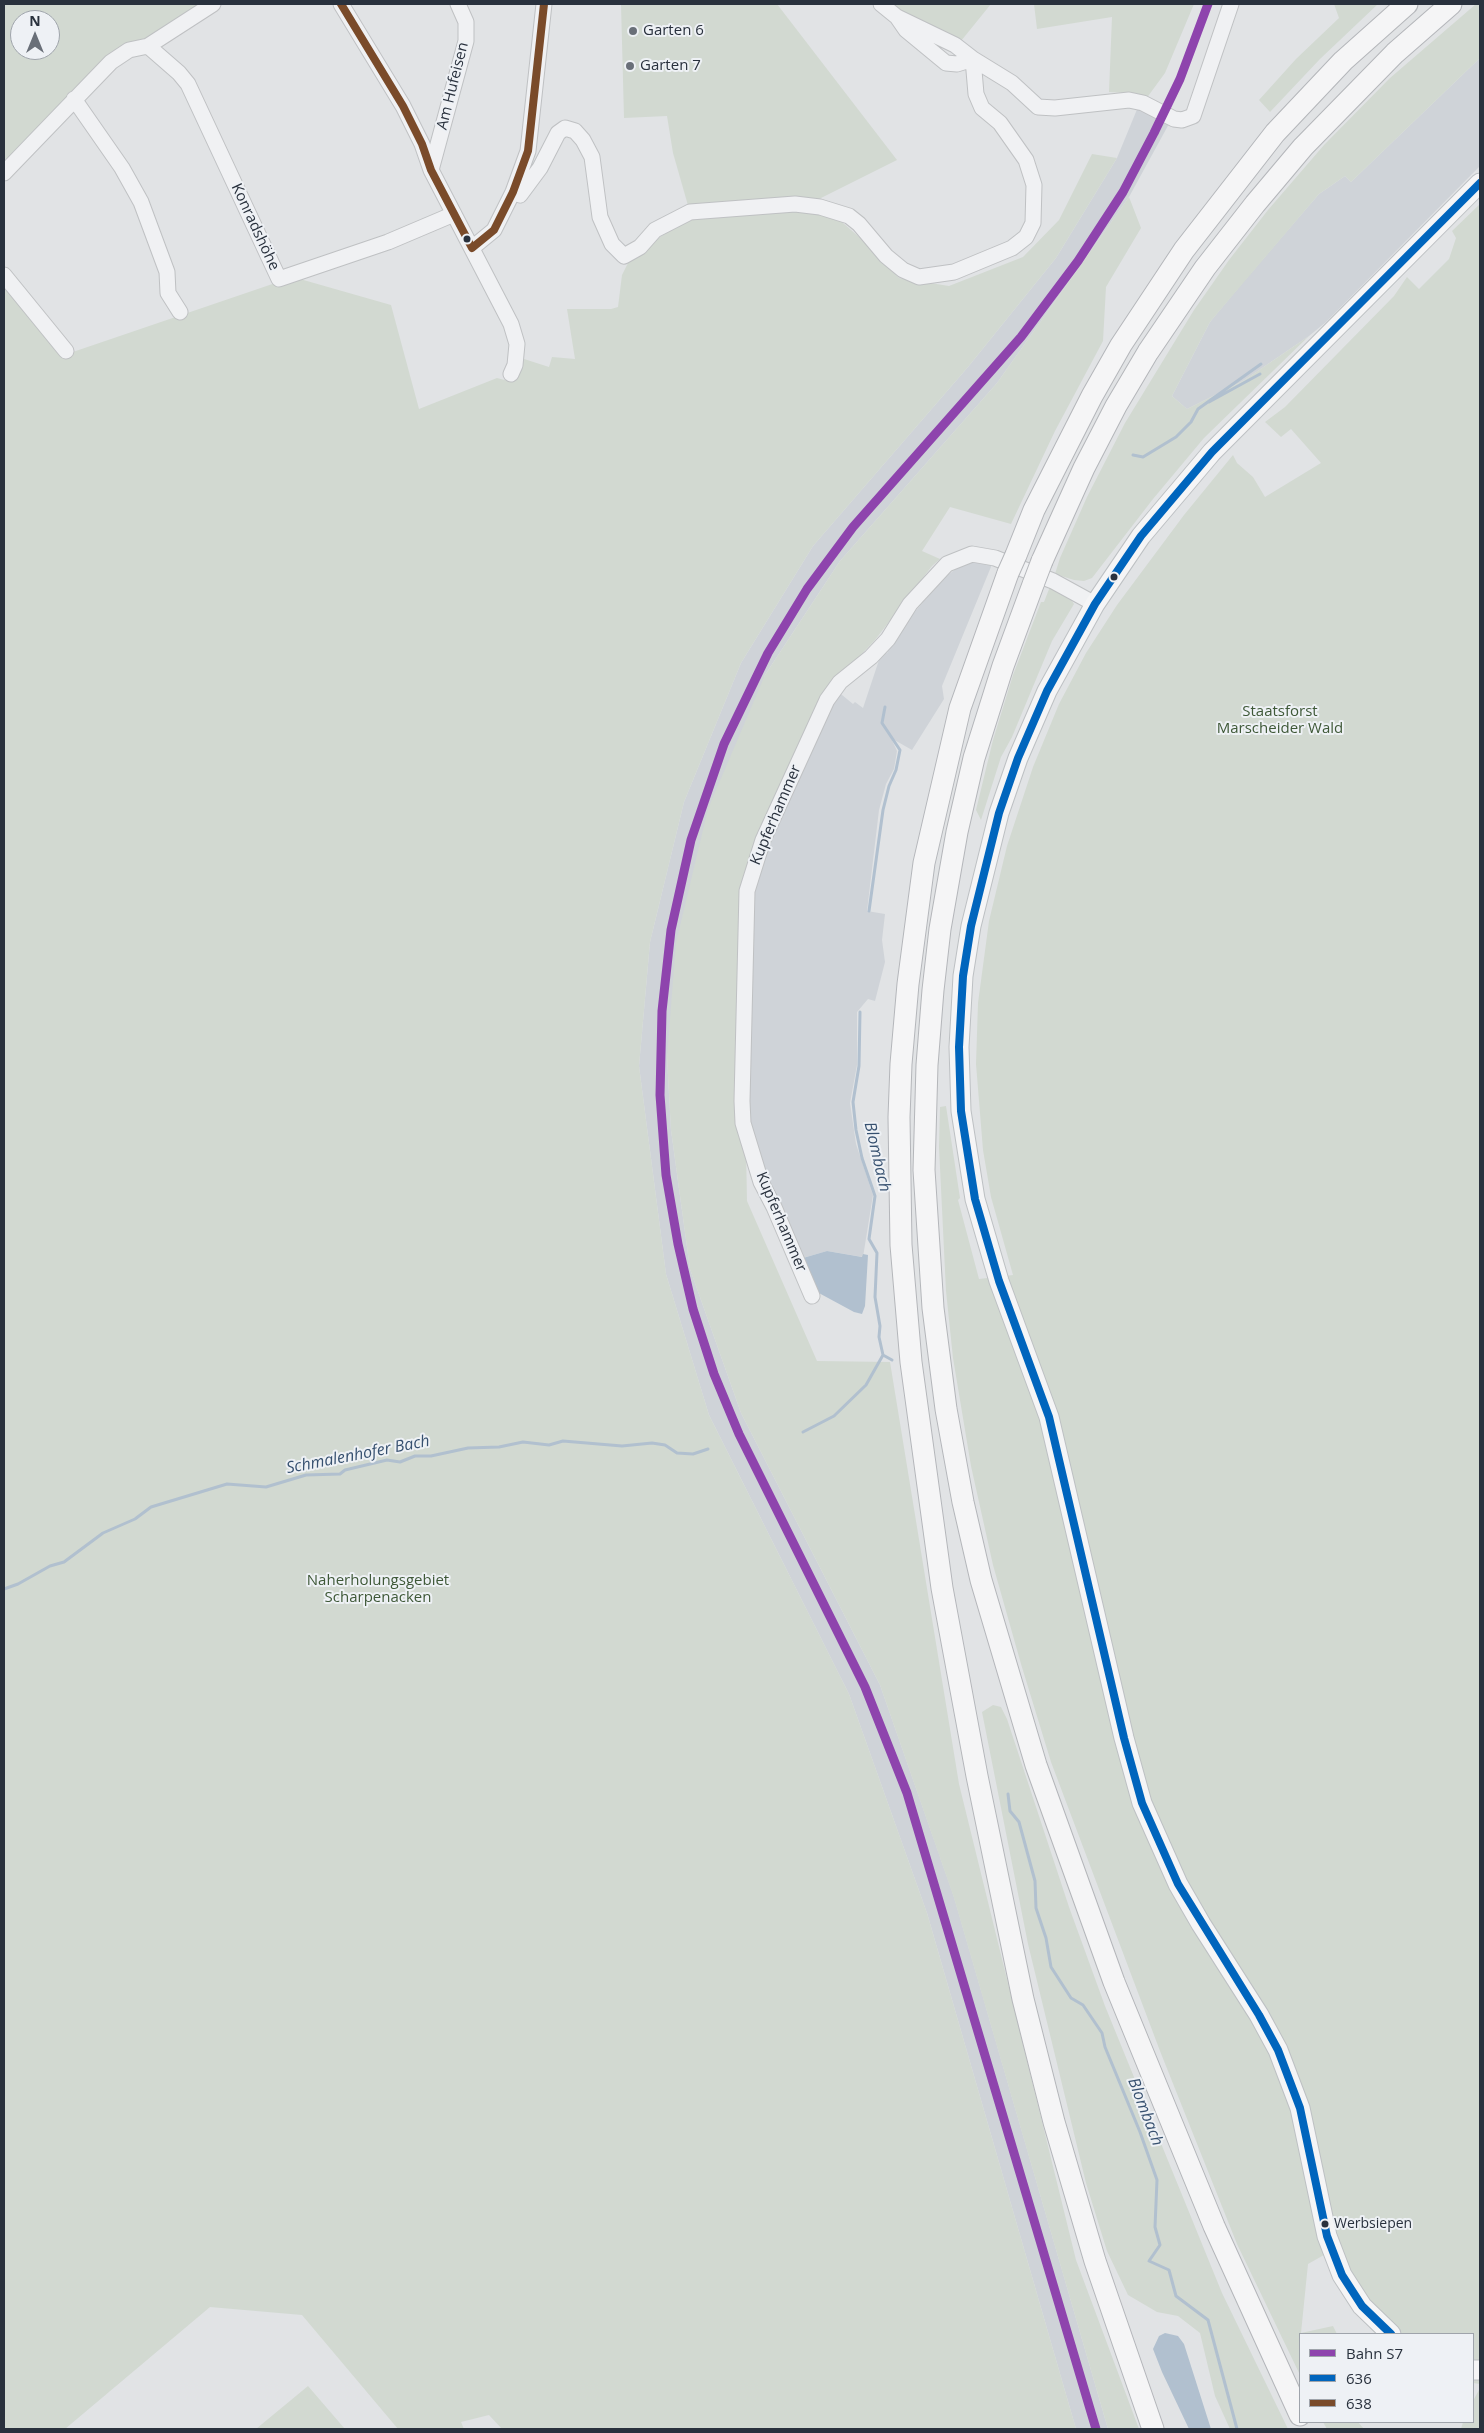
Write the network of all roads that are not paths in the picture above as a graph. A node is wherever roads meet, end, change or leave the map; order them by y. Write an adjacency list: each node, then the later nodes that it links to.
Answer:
1 (213, 4): 9 (street)
2 (341, 4): 12 (street)
3 (458, 4): 12 (street, Am Hufeisen)
4 (544, 4): 15 (street)
5 (881, 4): 10 (street)
6 (1231, 4): 10 (street)
7 (1407, 4): 26 (highway)
8 (1451, 4): 25 (highway, bridge)
9 (148, 46): 11 (street); 16 (street, Konradshöhe)
10 (972, 60): 15 (street)
11 (74, 99): 13 (street); 19 (street)
12 (431, 170): 16 (street)
13 (4, 173)
14 (1480, 183): 22 (main road)
15 (513, 192): 17 (street)
16 (454, 214): 17 (street)
17 (472, 248): 21 (street)
18 (4, 275): 20 (street)
19 (180, 312)
20 (66, 351)
21 (511, 374)
22 (1095, 604): 23 (street, Kupferhammer); 24 (main road)
23 (812, 1296)
24 (1390, 2333)
25 (1299, 2413)
26 (1153, 2429)

